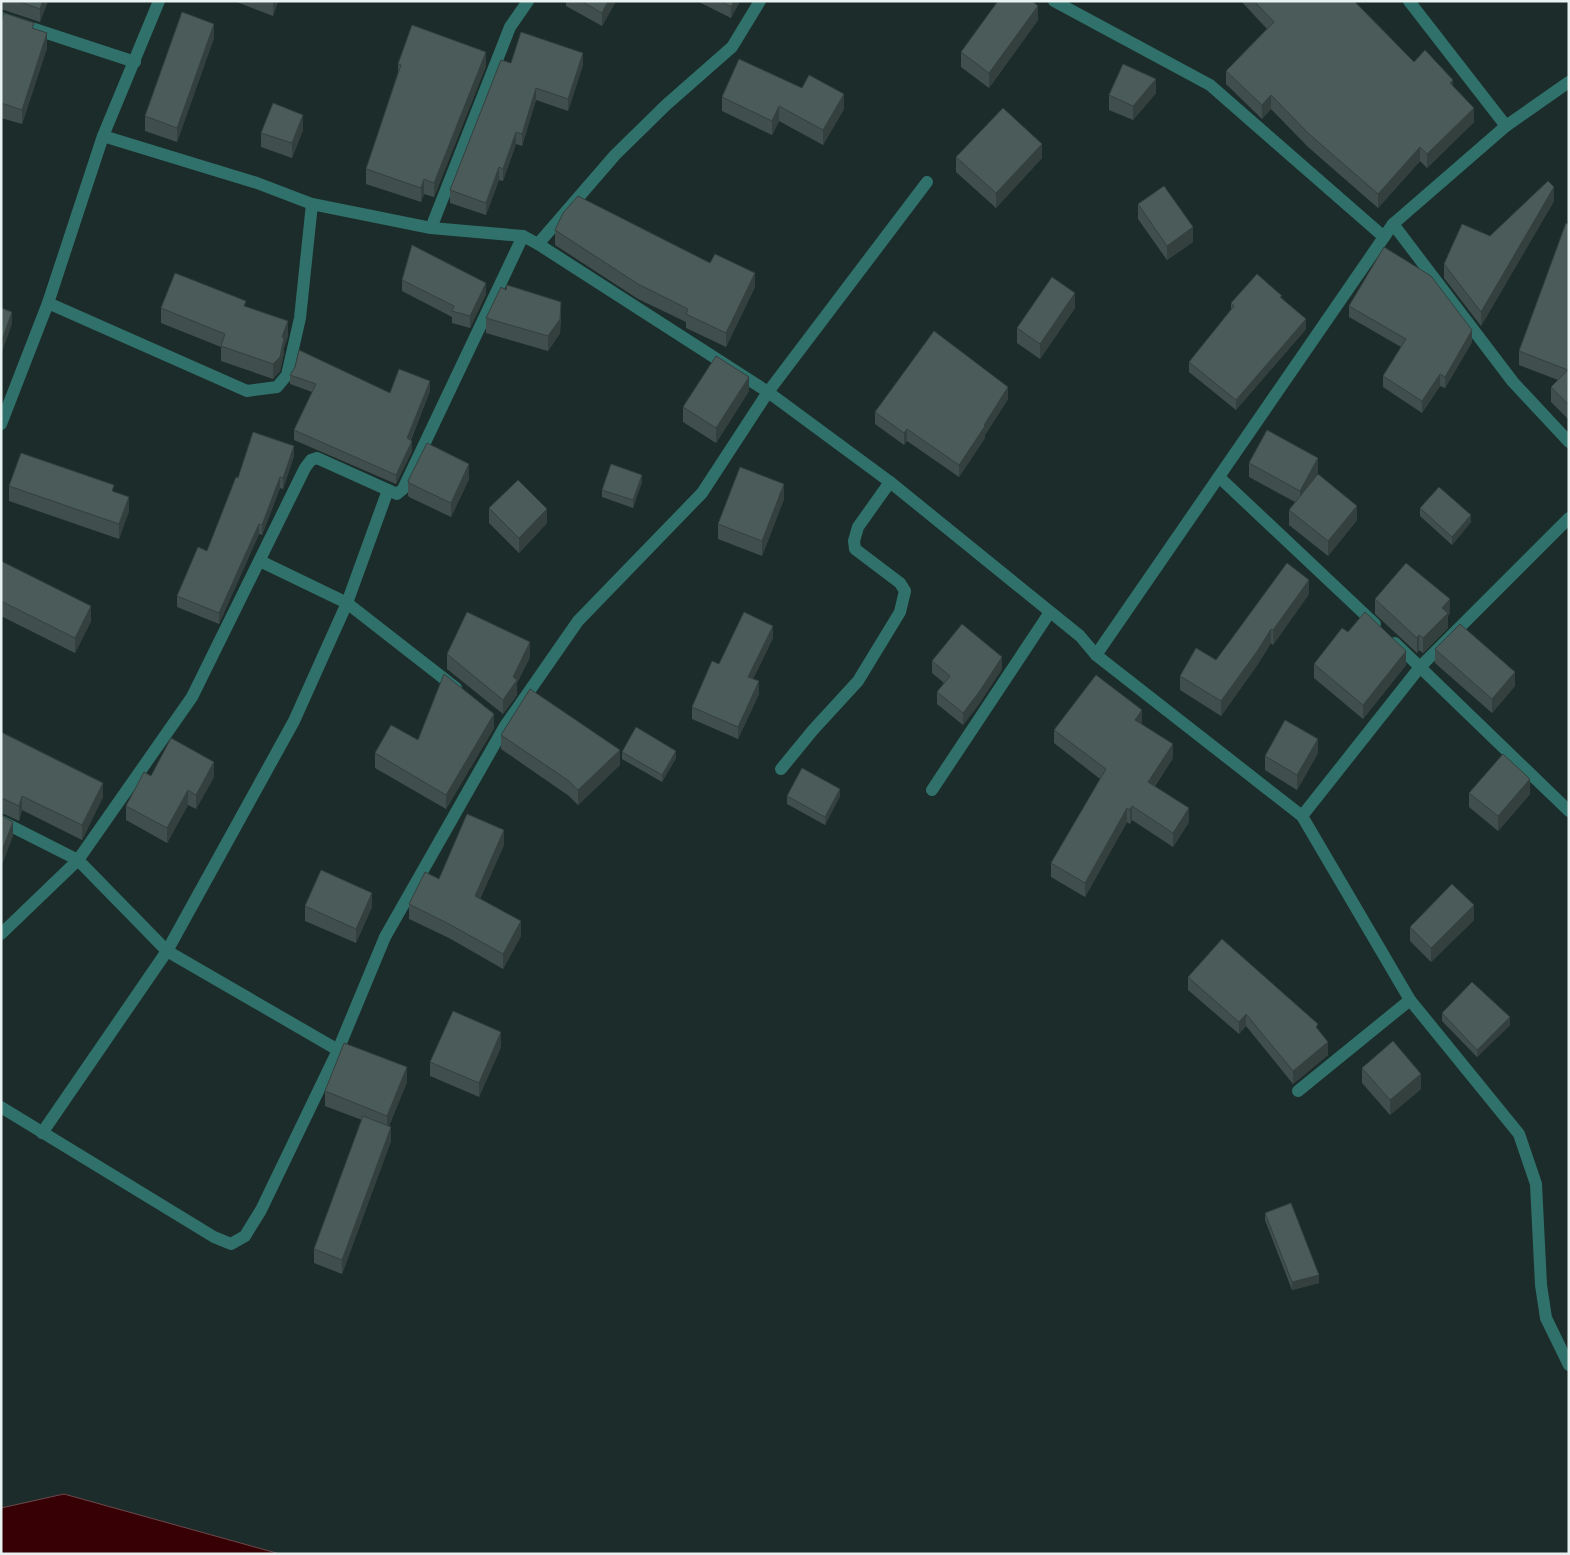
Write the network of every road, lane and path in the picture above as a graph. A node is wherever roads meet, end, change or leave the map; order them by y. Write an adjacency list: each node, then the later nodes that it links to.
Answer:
1 (159, 1): 7 (street)
2 (528, 1): 14 (street)
3 (760, 1): 17 (street)
4 (1054, 1): 16 (street)
5 (1409, 1): 9 (street)
6 (1, 18): 7 (street)
7 (134, 62): 10 (street)
8 (1569, 82): 9 (street)
9 (1506, 126): 13 (street)
10 (103, 136): 12 (street); 18 (street)
11 (927, 182): 19 (street)
12 (312, 204): 14 (street); 18 (street)
13 (1393, 224): 16 (street); 21 (street)
14 (432, 228): 15 (street)
15 (523, 236): 17 (street); 24 (street)
16 (1384, 238): 22 (street)
17 (538, 244): 19 (street)
18 (48, 303): 20 (street)
19 (768, 392): 23 (street); 41 (street)
20 (1, 424)
21 (1569, 442)
22 (1219, 476): 29 (street); 30 (street)
23 (890, 482): 28 (street); 32 (street)
24 (388, 490): 26 (street); 27 (street)
25 (1569, 518): 30 (street)
26 (260, 561): 27 (street); 37 (street)
27 (346, 602): 31 (street); 39 (street)
28 (1050, 612): 29 (street); 33 (street)
29 (1096, 656): 35 (street)
30 (1420, 667): 34 (street); 35 (street)
31 (467, 697)
32 (781, 769)
33 (932, 790)
34 (1569, 811)
35 (1302, 816): 40 (street)
36 (1, 821): 37 (street)
37 (78, 860): 38 (street); 39 (street)
38 (1, 934)
39 (167, 950): 41 (street); 44 (street)
40 (1410, 1000): 42 (street); 45 (street)
41 (338, 1050): 44 (street)
42 (1298, 1091)
43 (1, 1107): 44 (street)
44 (42, 1133)
45 (1569, 1365)

